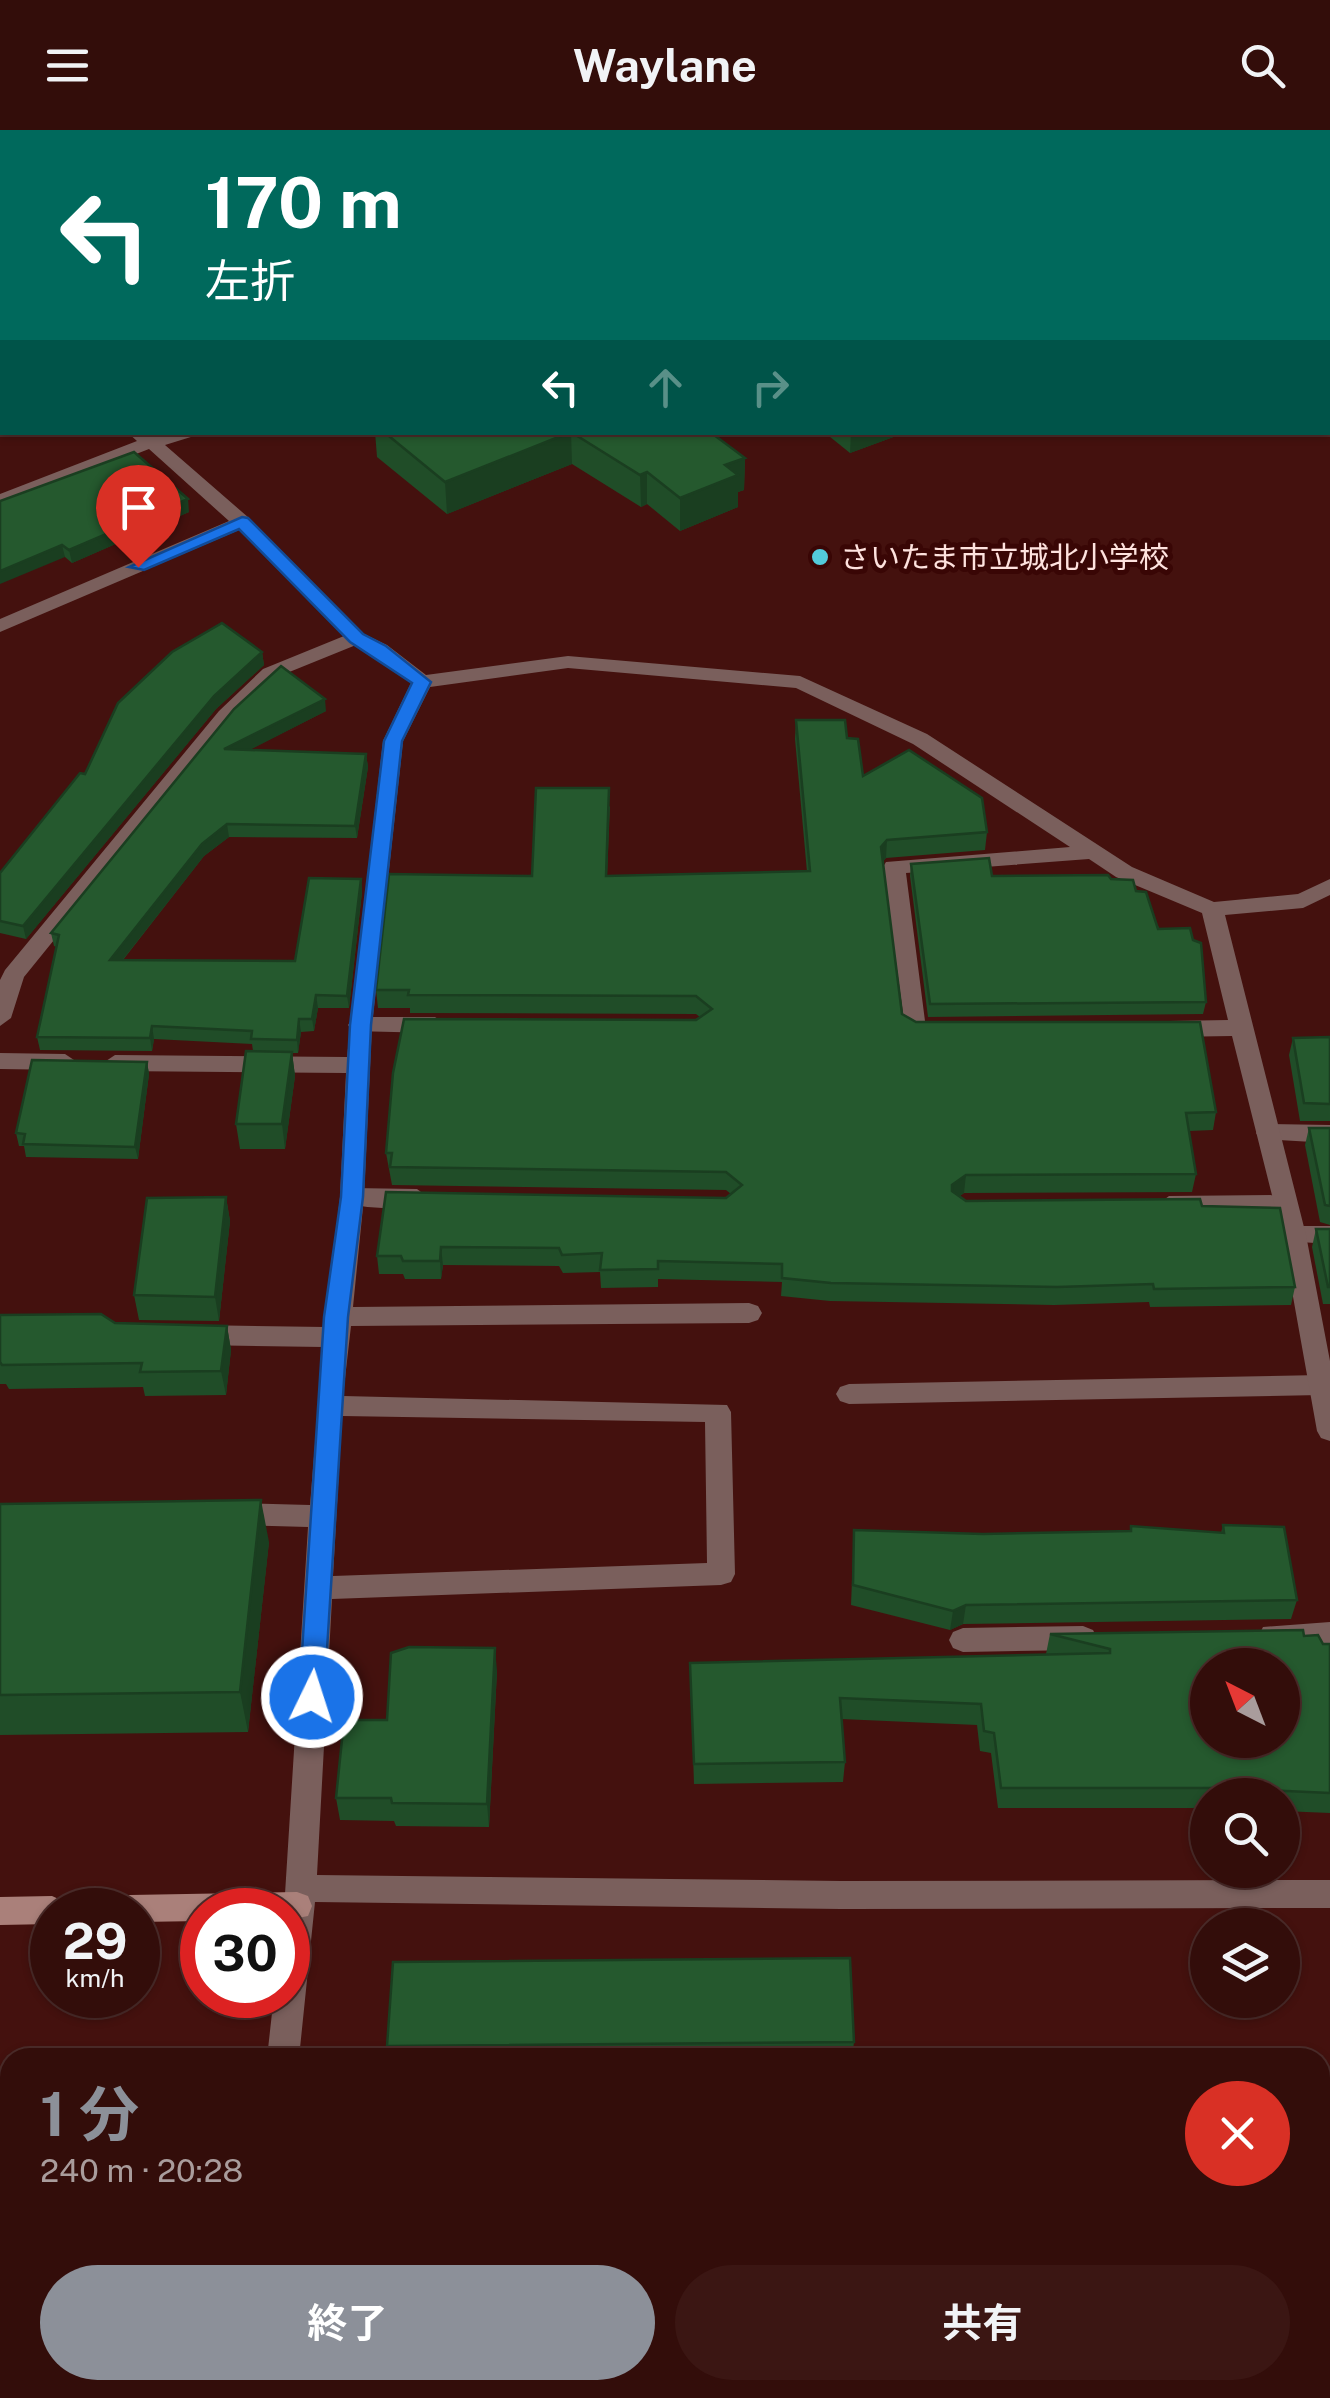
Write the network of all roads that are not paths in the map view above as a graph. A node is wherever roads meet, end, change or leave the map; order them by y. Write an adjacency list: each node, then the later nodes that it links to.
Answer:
1 (144, 437): 2 (street); 3 (street)
2 (0, 501)
3 (242, 522): 4 (street); 5 (street)
4 (0, 626)
5 (357, 638): 6 (street); 10 (street)
6 (422, 682): 7 (street); 12 (street)
7 (1089, 852): 9 (street); 15 (street)
8 (1330, 886): 9 (street)
9 (1212, 909): 14 (street)
10 (7, 974): 11 (street)
11 (0, 1018)
12 (360, 1025): 13 (street); 18 (street)
13 (459, 1025)
14 (1242, 1028): 16 (street); 19 (street)
15 (972, 1029)
16 (1146, 1029)
17 (0, 1062): 18 (street)
18 (358, 1065): 21 (street)
19 (1268, 1133): 20 (street); 23 (street)
20 (1330, 1134)
21 (352, 1197): 22 (street); 28 (street)
22 (450, 1198)
23 (1286, 1204): 24 (street); 25 (street)
24 (1134, 1205)
25 (1294, 1235): 26 (street); 30 (street)
26 (1330, 1235)
27 (750, 1313): 28 (street)
28 (336, 1327): 29 (street); 32 (street)
29 (180, 1334)
30 (1322, 1385): 31 (street); 33 (street)
31 (849, 1394)
32 (329, 1406): 35 (street); 36 (street)
33 (1329, 1420)
34 (208, 1514): 35 (street)
35 (322, 1516): 36 (street)
36 (318, 1588): 41 (street)
37 (1330, 1634): 38 (street)
38 (1253, 1635)
39 (1117, 1638): 40 (street)
40 (963, 1640)
41 (300, 1888)
42 (1330, 1894): 43 (street)
43 (310, 1897)
44 (30, 1910): 45 (street)
45 (0, 1911)
46 (287, 2018): 47 (street)
47 (284, 2048)

